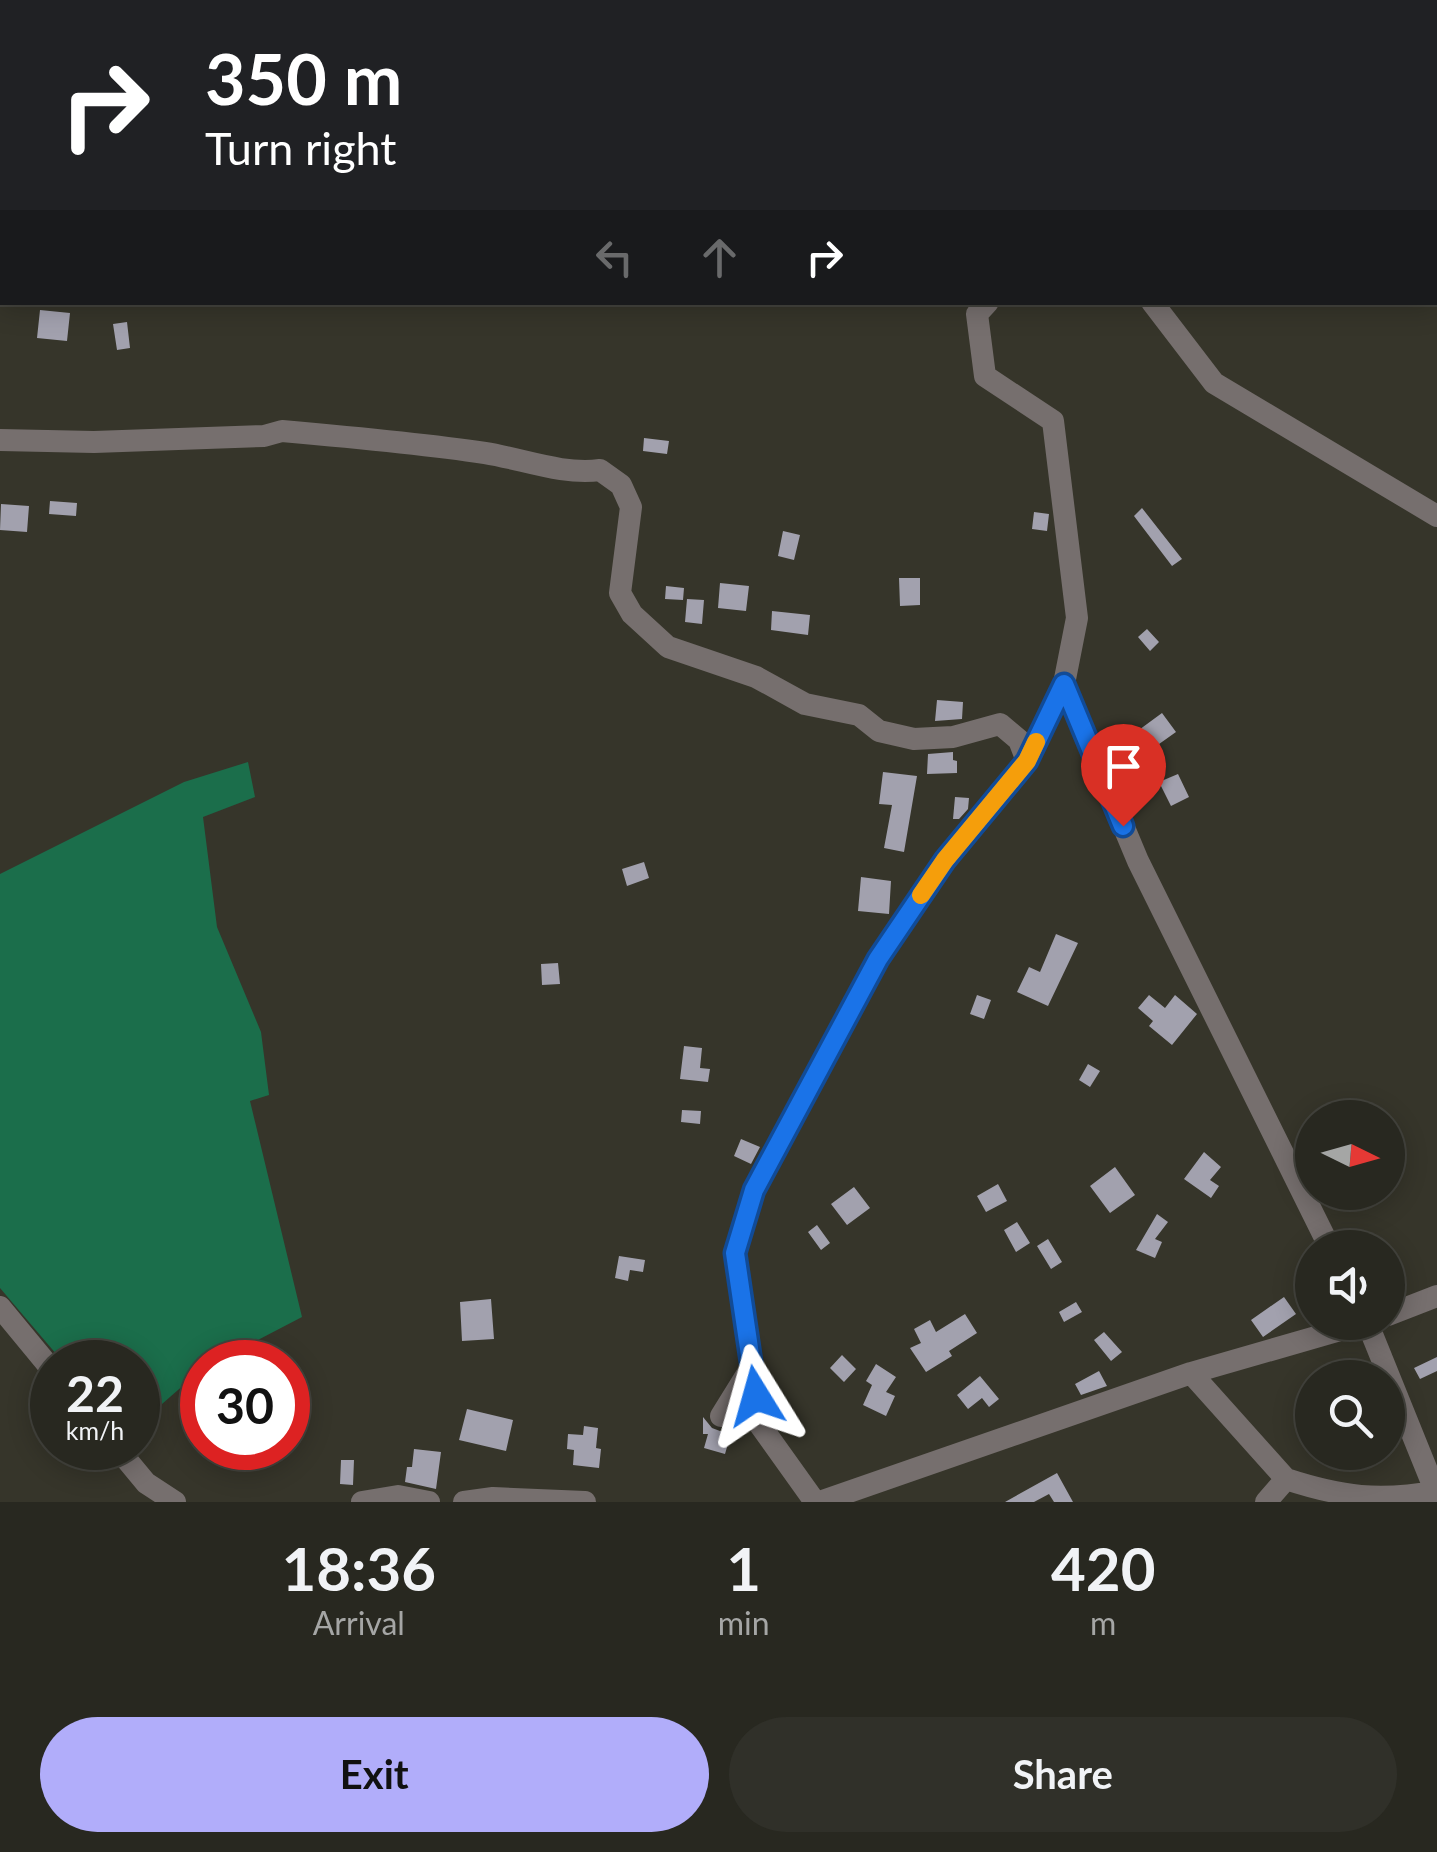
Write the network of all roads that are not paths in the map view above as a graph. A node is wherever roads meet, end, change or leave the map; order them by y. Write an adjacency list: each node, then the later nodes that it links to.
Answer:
1 (985, 305): 5 (street)
2 (1154, 305): 4 (street)
3 (0, 440): 6 (street)
4 (1437, 516)
5 (1064, 684): 6 (street); 7 (street)
6 (1027, 761): 14 (street)
7 (1321, 1230)
8 (1437, 1296): 10 (street)
9 (0, 1307): 13 (street)
10 (1405, 1308)
11 (1308, 1340): 15 (street)
12 (1374, 1340): 19 (street)
13 (30, 1343)
14 (752, 1366): 16 (street); 25 (street)
15 (1192, 1373): 18 (street); 25 (street)
16 (720, 1416)
17 (136, 1470): 20 (street)
18 (1286, 1479): 19 (street); 26 (street)
19 (1436, 1492)
20 (175, 1502)
21 (362, 1502): 22 (street)
22 (429, 1502)
23 (464, 1502): 24 (street)
24 (585, 1502)
25 (818, 1502)
26 (1266, 1502)

